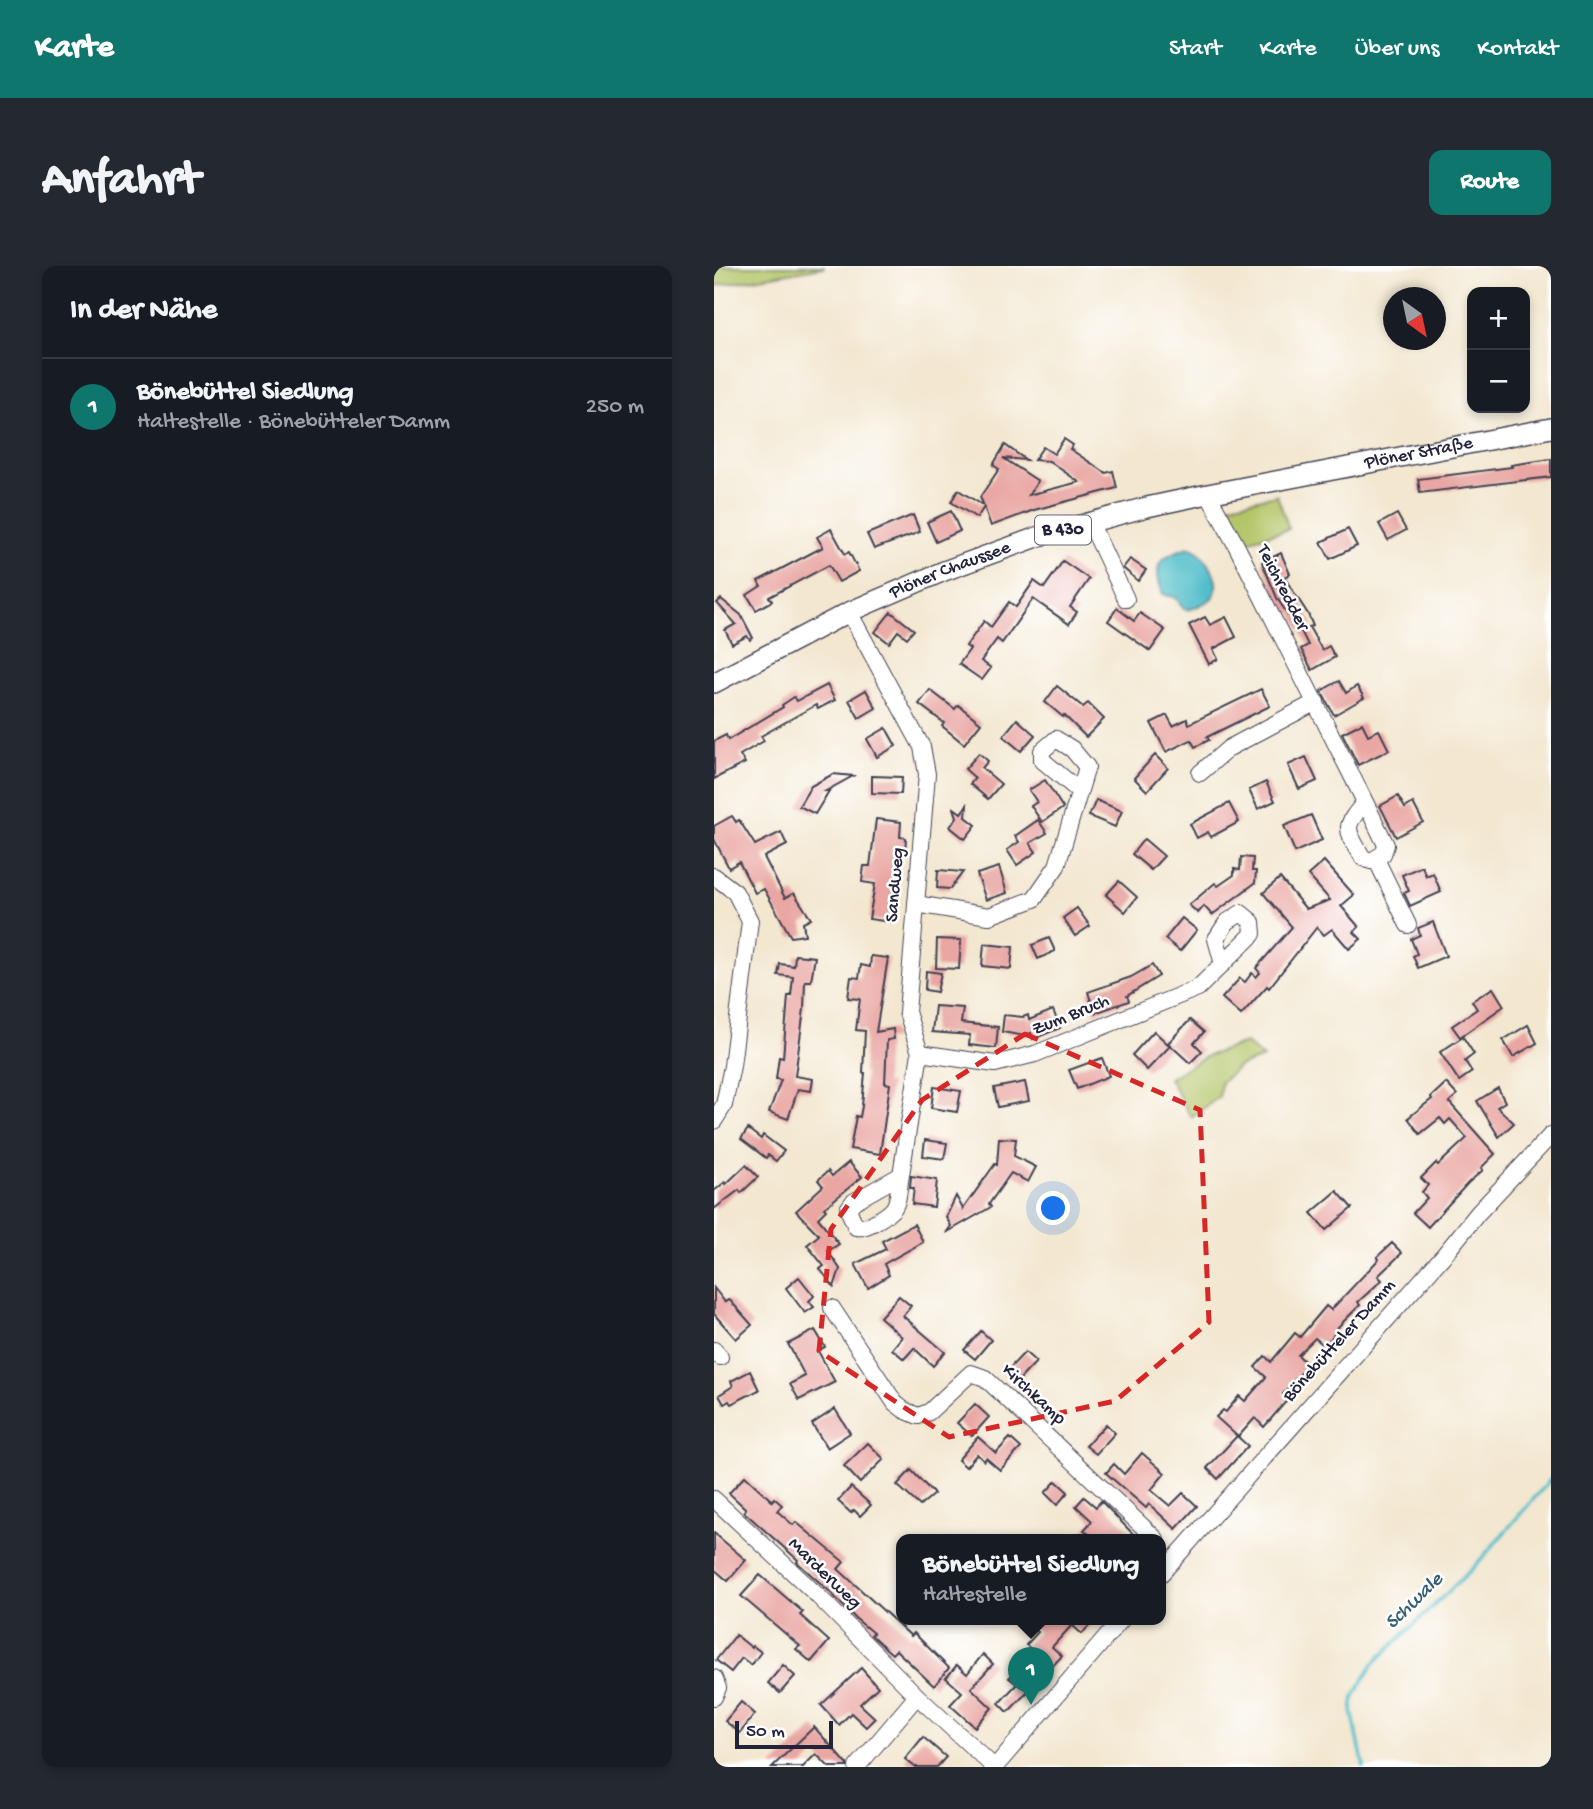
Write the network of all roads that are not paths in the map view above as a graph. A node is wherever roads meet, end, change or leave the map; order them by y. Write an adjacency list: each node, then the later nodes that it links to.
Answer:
1 (1551, 428): 2 (main road, Plöner Straße / B 430)
2 (1286, 479): 3 (main road, Plöner Chaussee / B 430)
3 (1208, 494): 4 (main road, Plöner Chaussee / B 430); 8 (street, Teichredder)
4 (1090, 522): 5 (street); 6 (main road, Plöner Chaussee / B 430)
5 (1126, 599)
6 (849, 612): 7 (main road, Plöner Chaussee / B 430); 14 (street, Sandweg)
7 (714, 683)
8 (1316, 702): 9 (street); 11 (street, Teichredder)
9 (1200, 773)
10 (1079, 791): 14 (street)
11 (1365, 802): 12 (street, Teichredder); 12 (street)
12 (1376, 859): 15 (street)
13 (714, 876): 18 (street)
14 (916, 904): 17 (street, Sandweg)
15 (1408, 925)
16 (1223, 964): 17 (street, Zum Bruch)
17 (920, 1053): 20 (street, Sandweg)
18 (714, 1121)
19 (1551, 1135): 25 (street, Bönebütteler Damm)
20 (901, 1175)
21 (832, 1308): 23 (street, Kirchkamp)
22 (714, 1499): 29 (street, Marderweg)
23 (1151, 1534)
24 (1166, 1549): 25 (street)
25 (1175, 1557): 26 (street, Bönebütteler Damm)
26 (1166, 1567)
27 (1117, 1625): 32 (street)
28 (714, 1678): 30 (street)
29 (917, 1696): 31 (street); 32 (street, Marderweg)
30 (714, 1697)
31 (857, 1767)
32 (995, 1767)

